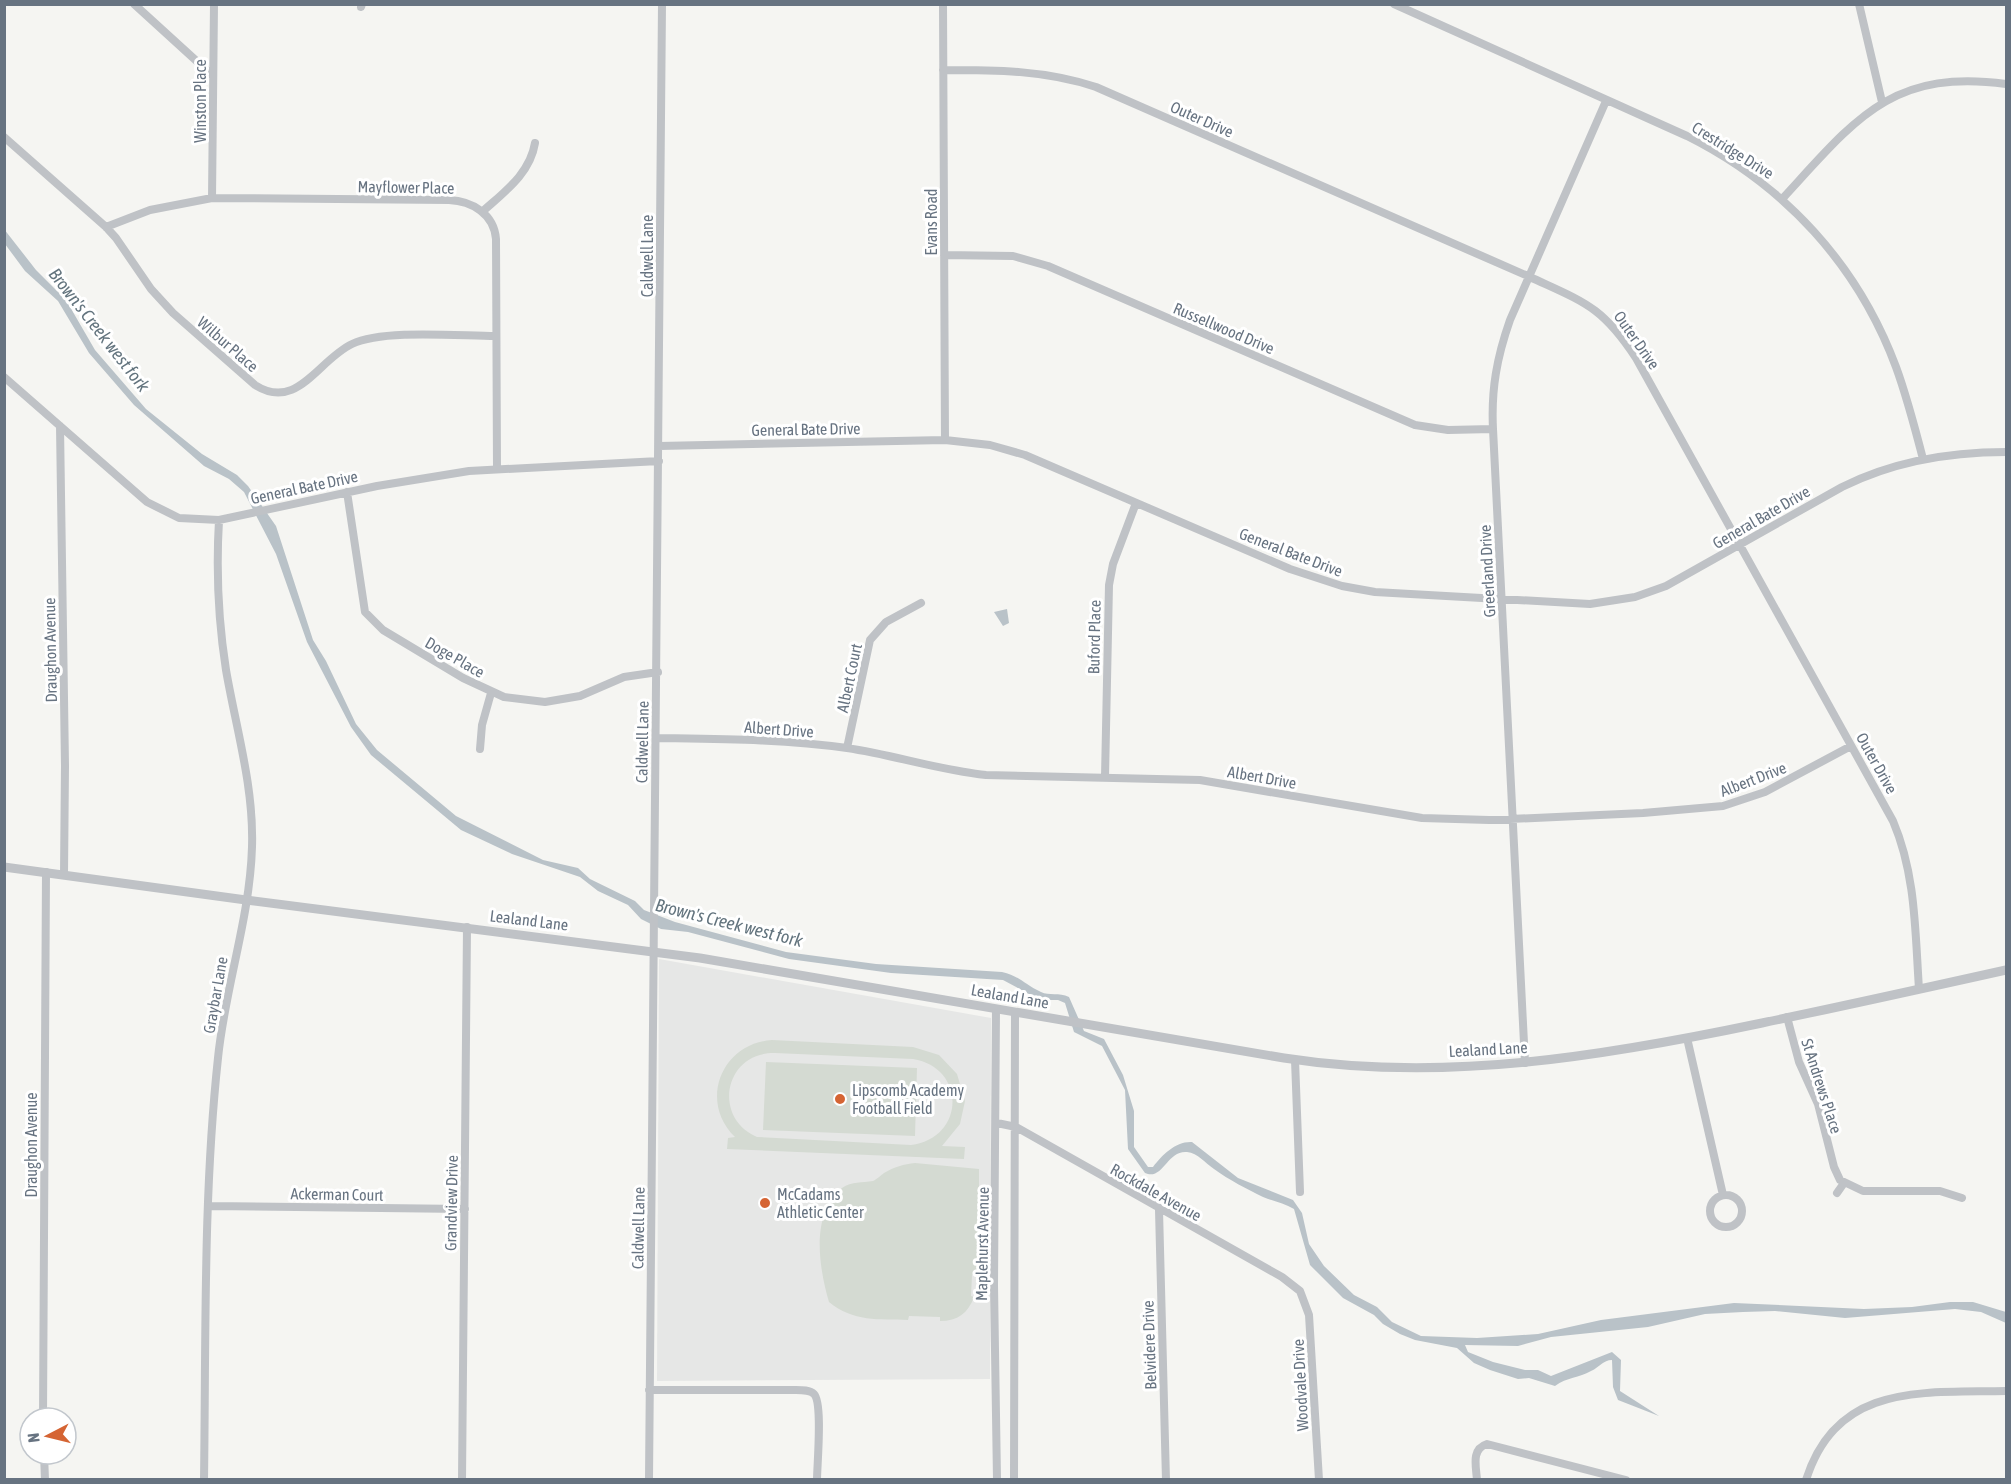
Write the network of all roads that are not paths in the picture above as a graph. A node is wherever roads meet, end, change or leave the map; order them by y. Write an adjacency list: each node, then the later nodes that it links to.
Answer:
1 (134, 4): 8 (street)
2 (214, 4): 8 (street, Winston Place)
3 (662, 4): 25 (street, Caldwell Lane)
4 (943, 4): 7 (street, Evans Road)
5 (1394, 4): 10 (street, Crestridge Drive)
6 (1859, 4): 11 (street)
7 (943, 70): 18 (street, Evans Road); 19 (street, Outer Drive)
8 (213, 76): 14 (street, Winston Place)
9 (2007, 84): 11 (street)
10 (1606, 101): 15 (street, Crestridge Drive); 19 (street, Greerland Drive)
11 (1882, 102): 15 (street)
12 (4, 137): 17 (street, Wilbur Place)
13 (535, 143): 16 (street)
14 (212, 198): 16 (street, Mayflower Place); 17 (street, Mayflower Place)
15 (1783, 198): 27 (street, Crestridge Drive)
16 (482, 212): 20 (street)
17 (105, 227): 20 (street, Wilbur Place)
18 (944, 255): 23 (street, Russellwood Drive); 24 (street, Evans Road)
19 (1530, 277): 23 (street, Greerland Drive); 33 (street, Outer Drive)
20 (495, 336): 29 (street)
21 (4, 377): 22 (street, General Bate Drive)
22 (60, 426): 32 (street, General Bate Drive); 46 (street, Draughon Avenue)
23 (1493, 429): 34 (street, Greerland Drive)
24 (945, 440): 25 (street, General Bate Drive); 31 (street, General Bate Drive)
25 (659, 446): 28 (street, Caldwell Lane)
26 (2007, 453): 27 (street, General Bate Drive)
27 (1923, 459): 33 (street, General Bate Drive)
28 (659, 461): 29 (street, General Bate Drive); 36 (street, Caldwell Lane)
29 (497, 469): 30 (street, General Bate Drive)
30 (347, 492): 32 (street, General Bate Drive); 37 (street, Doge Place)
31 (1136, 503): 34 (street, General Bate Drive); 42 (street, Buford Place)
32 (219, 520): 47 (street, Graybar Lane)
33 (1740, 545): 34 (street, General Bate Drive); 39 (street, Outer Drive)
34 (1502, 600): 43 (street, Greerland Drive)
35 (921, 603): 40 (street, Albert Court)
36 (657, 672): 37 (street, Doge Place); 38 (street, Caldwell Lane)
37 (491, 693): 41 (street)
38 (656, 738): 40 (street, Albert Drive); 49 (street, Caldwell Lane)
39 (1851, 746): 43 (street, Albert Drive); 51 (street, Outer Drive)
40 (847, 748): 42 (street, Albert Drive)
41 (480, 749)
42 (1106, 777): 43 (street, Albert Drive)
43 (1513, 819): 57 (street, Greerland Drive)
44 (4, 867): 45 (street, Lealand Lane)
45 (46, 872): 46 (street, Lealand Lane); 71 (street, Draughon Avenue)
46 (64, 874): 47 (street, Lealand Lane)
47 (246, 900): 48 (street, Lealand Lane); 65 (street, Graybar Lane)
48 (467, 927): 49 (street, Lealand Lane); 66 (street, Grandview Drive)
49 (653, 951): 52 (street, Lealand Lane); 69 (street, Caldwell Lane)
50 (2007, 970): 51 (street, Lealand Lane)
51 (1919, 989): 54 (street, Lealand Lane)
52 (996, 1009): 53 (street, Lealand Lane); 58 (street, Maplehurst Avenue)
53 (1016, 1013): 56 (street, Lealand Lane); 59 (street, Maplehurst Avenue)
54 (1787, 1017): 55 (street, Lealand Lane); 60 (street, St Andrews Place)
55 (1687, 1038): 57 (street, Lealand Lane); 63 (street)
56 (1295, 1060): 57 (street, Lealand Lane); 61 (street)
57 (1525, 1063)
58 (997, 1123): 59 (street, Rockdale Avenue); 76 (street, Maplehurst Avenue)
59 (1016, 1127): 67 (street, Rockdale Avenue); 77 (street, Maplehurst Avenue)
60 (1844, 1183): 62 (street); 64 (street)
61 (1300, 1192)
62 (1837, 1193)
63 (1723, 1195): 63 (street)
64 (1962, 1198)
65 (209, 1206): 66 (street, Ackerman Court); 72 (street, Graybar Lane)
66 (465, 1209): 73 (street, Grandview Drive)
67 (1160, 1210): 68 (street, Rockdale Avenue); 78 (street, Belvidere Drive)
68 (1300, 1291): 79 (street, Woodvale Drive)
69 (650, 1390): 74 (street, Caldwell Lane); 75 (street)
70 (2007, 1391): 82 (street)
71 (43, 1406)
72 (204, 1479)
73 (462, 1479)
74 (649, 1479)
75 (817, 1479)
76 (997, 1479)
77 (1014, 1479)
78 (1166, 1479)
79 (1319, 1479)
80 (1477, 1479): 81 (street)
81 (1626, 1479)
82 (1806, 1479)

